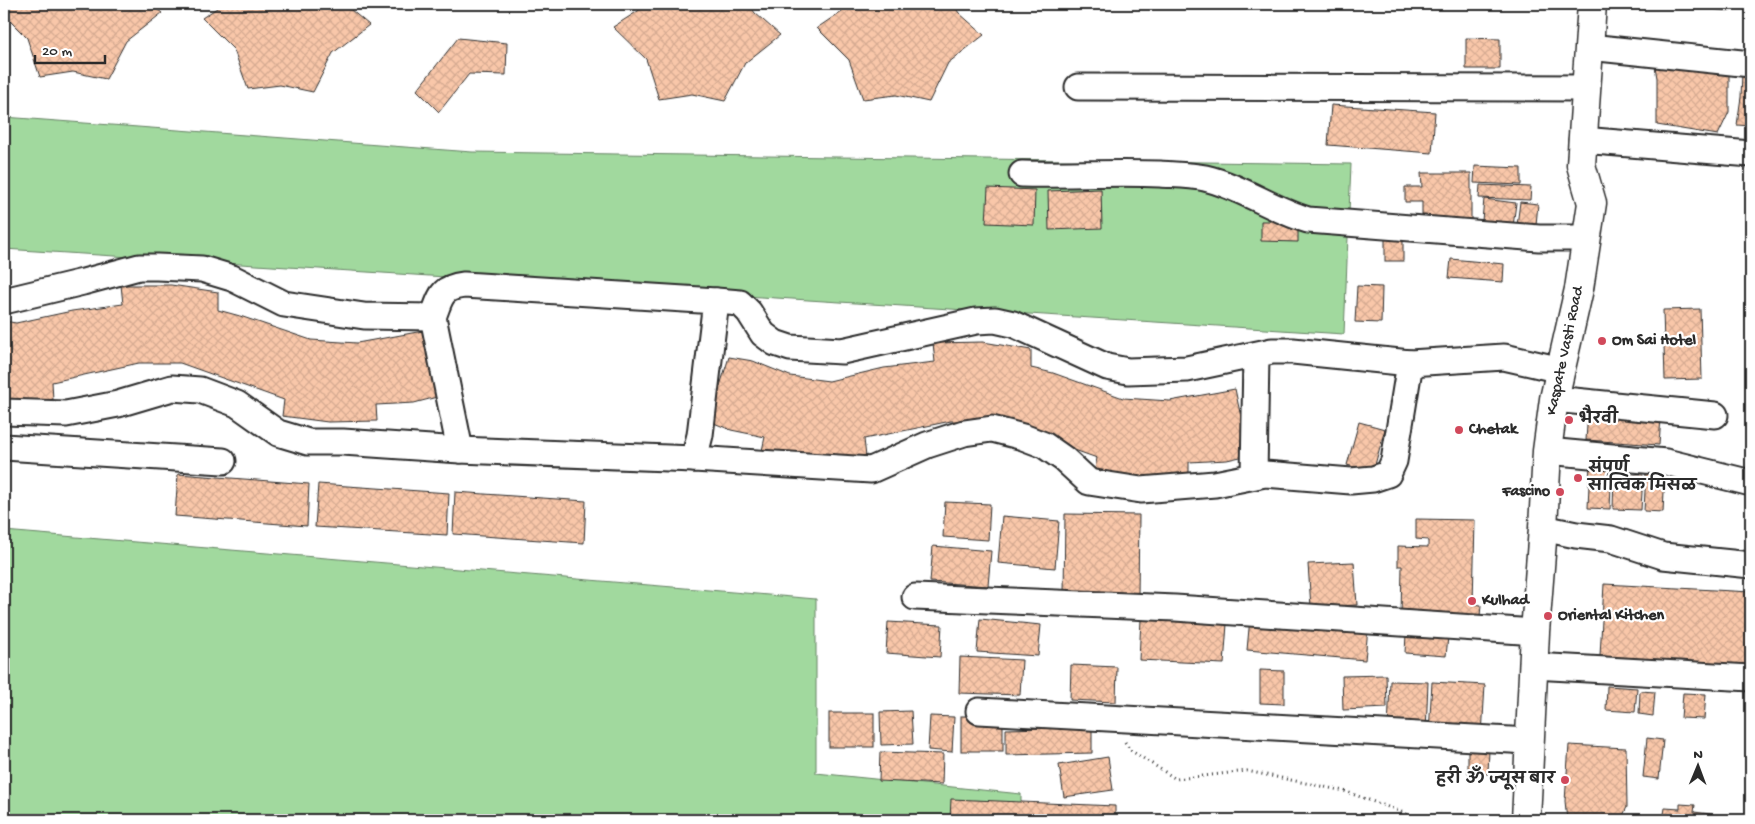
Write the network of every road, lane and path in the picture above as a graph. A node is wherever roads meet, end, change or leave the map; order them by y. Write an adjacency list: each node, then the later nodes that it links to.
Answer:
1 (1592, 4): 2 (main road, Kaspate Vasti Road)
2 (1589, 47): 3 (street); 5 (main road, Kaspate Vasti Road)
3 (1751, 64)
4 (1078, 87): 5 (street)
5 (1586, 88): 6 (main road, Kaspate Vasti Road)
6 (1582, 140): 7 (street); 9 (main road, Kaspate Vasti Road)
7 (1751, 154)
8 (1022, 174): 9 (street)
9 (1586, 238): 15 (main road, Kaspate Vasti Road)
10 (4, 301): 12 (street)
11 (716, 301): 12 (street); 13 (street); 22 (street)
12 (433, 317): 20 (street)
13 (1256, 355): 14 (street); 24 (street)
14 (1410, 363): 15 (street); 24 (street)
15 (1561, 370): 16 (main road, Kaspate Vasti Road)
16 (1554, 399): 18 (street); 21 (main road, Kaspate Vasti Road)
17 (4, 412): 20 (street)
18 (1715, 415)
19 (4, 446): 23 (street)
20 (460, 450): 22 (street)
21 (1547, 451): 25 (street); 26 (main road, Kaspate Vasti Road)
22 (694, 460): 24 (street)
23 (223, 461)
24 (1254, 476)
25 (1751, 482)
26 (1543, 528): 27 (street); 29 (main road, Kaspate Vasti Road)
27 (1751, 566)
28 (914, 597): 29 (street)
29 (1535, 632): 30 (main road, Kaspate Vasti Road)
30 (1533, 666): 31 (street); 34 (main road, Kaspate Vasti Road)
31 (1751, 678)
32 (979, 711): 33 (street)
33 (1110, 719): 34 (street); 35 (path)
34 (1529, 741): 36 (main road, Kaspate Vasti Road)
35 (1420, 820)
36 (1526, 820)

